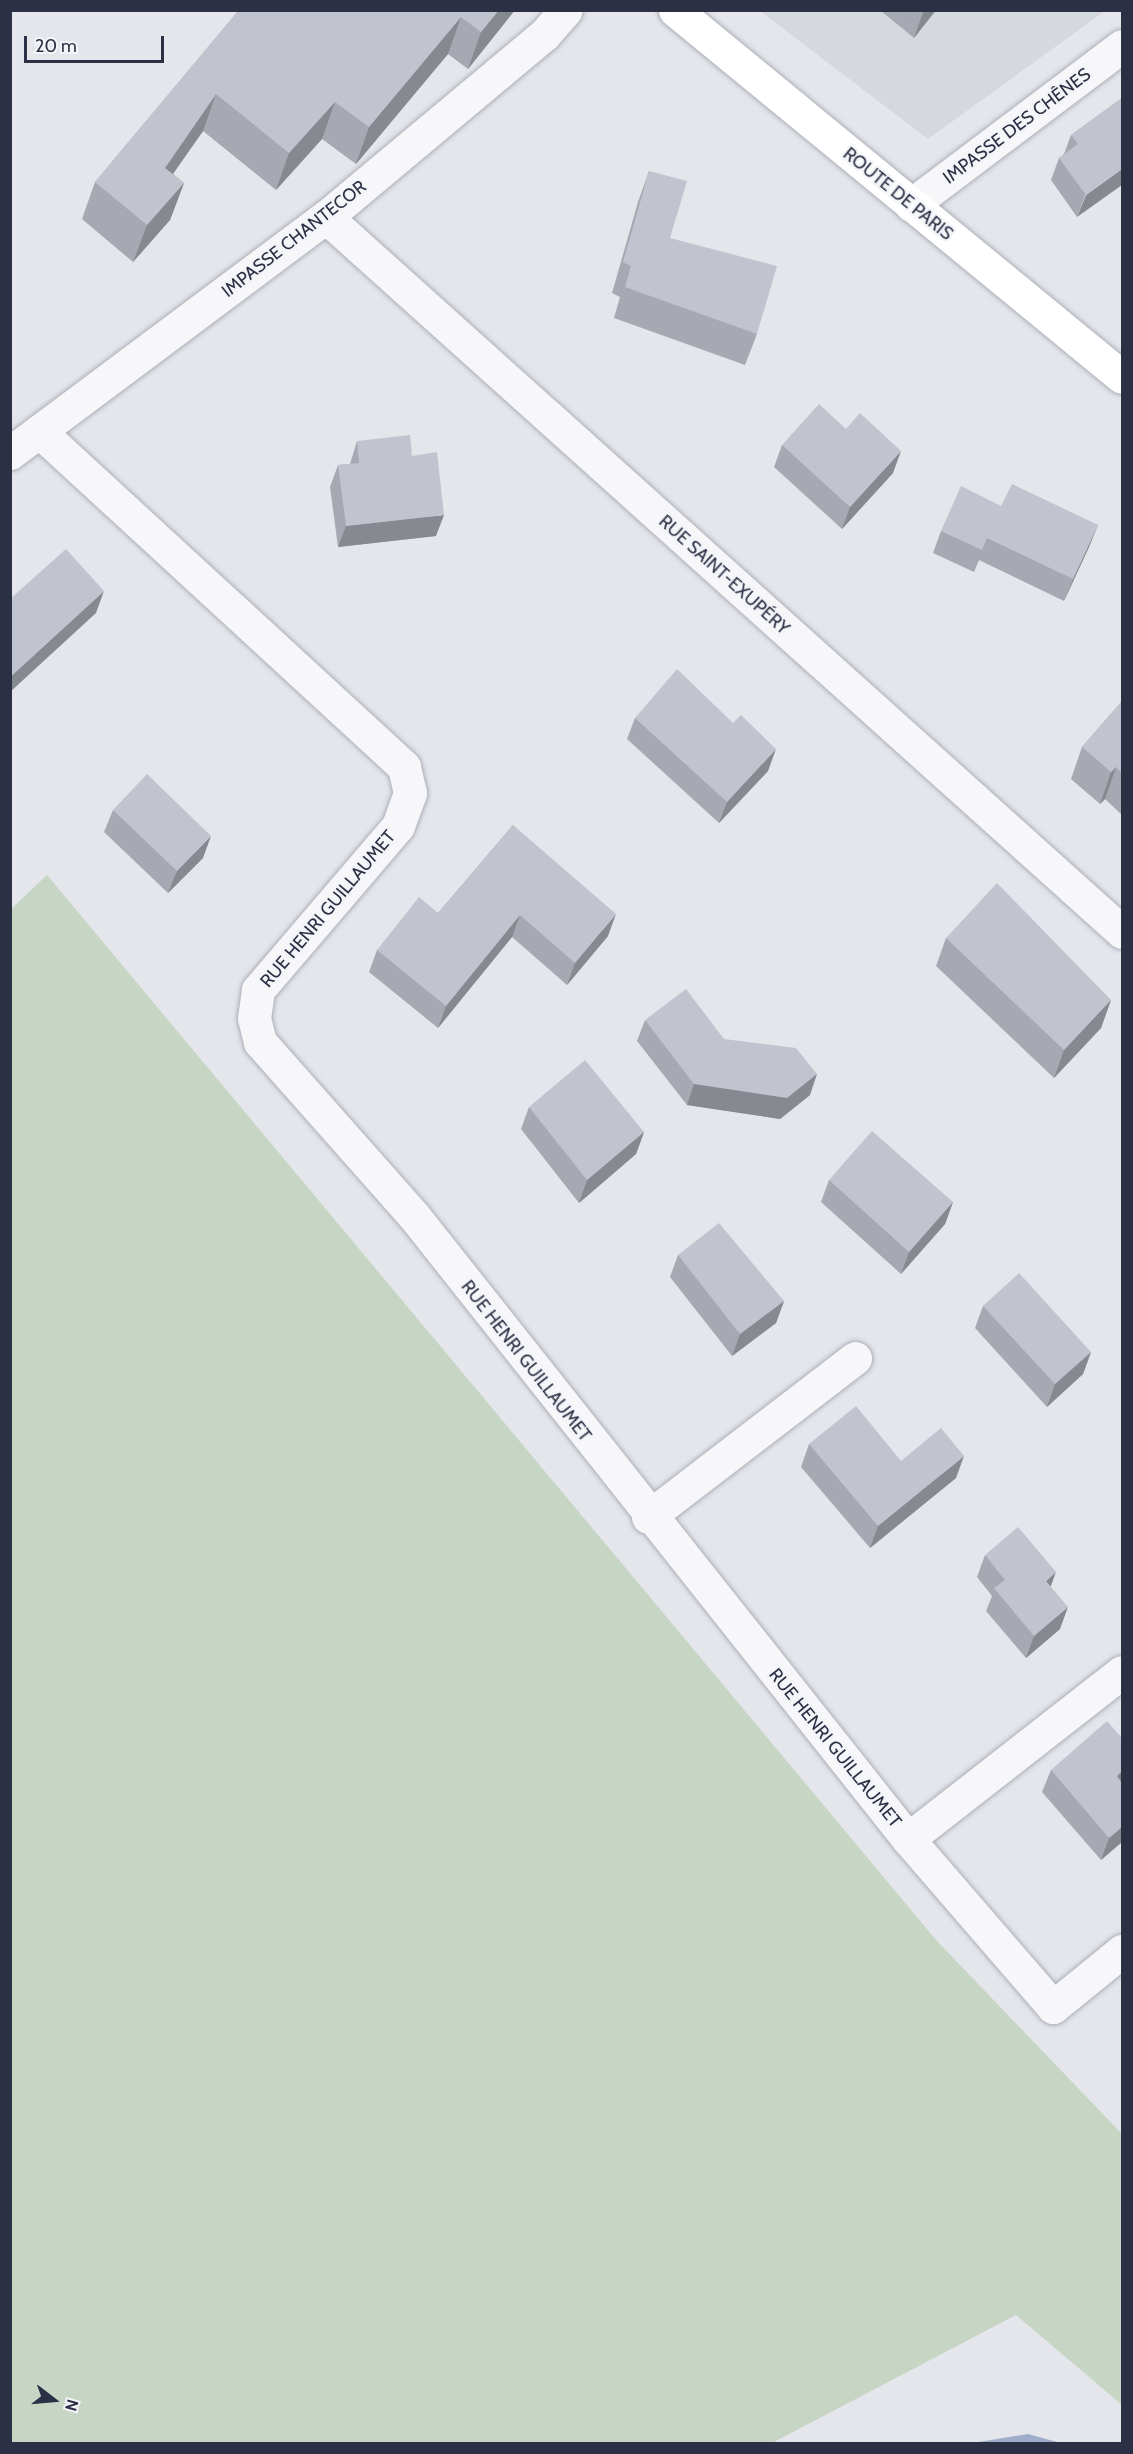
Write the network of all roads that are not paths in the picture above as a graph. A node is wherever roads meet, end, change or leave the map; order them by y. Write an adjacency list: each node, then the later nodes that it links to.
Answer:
1 (566, 10): 5 (street, IMPASSE CHANTECOR)
2 (675, 10): 4 (main road, ROUTE DE PARIS)
3 (1122, 46): 4 (street, IMPASSE DES CHÊNES)
4 (911, 205): 6 (main road, ROUTE DE PARIS)
5 (326, 217): 7 (street, IMPASSE CHANTECOR); 9 (street, RUE SAINT-EXUPÉRY)
6 (1122, 377)
7 (39, 431): 8 (street, IMPASSE CHANTECOR); 11 (street, RUE HENRI GUILLAUMET)
8 (10, 453)
9 (1122, 932)
10 (855, 1358): 11 (street)
11 (648, 1516): 13 (street, RUE HENRI GUILLAUMET)
12 (1122, 1672): 13 (street, RUE HENRI GUILLAUMET)
13 (908, 1839): 14 (street, RUE HENRI GUILLAUMET)
14 (1122, 1951)

